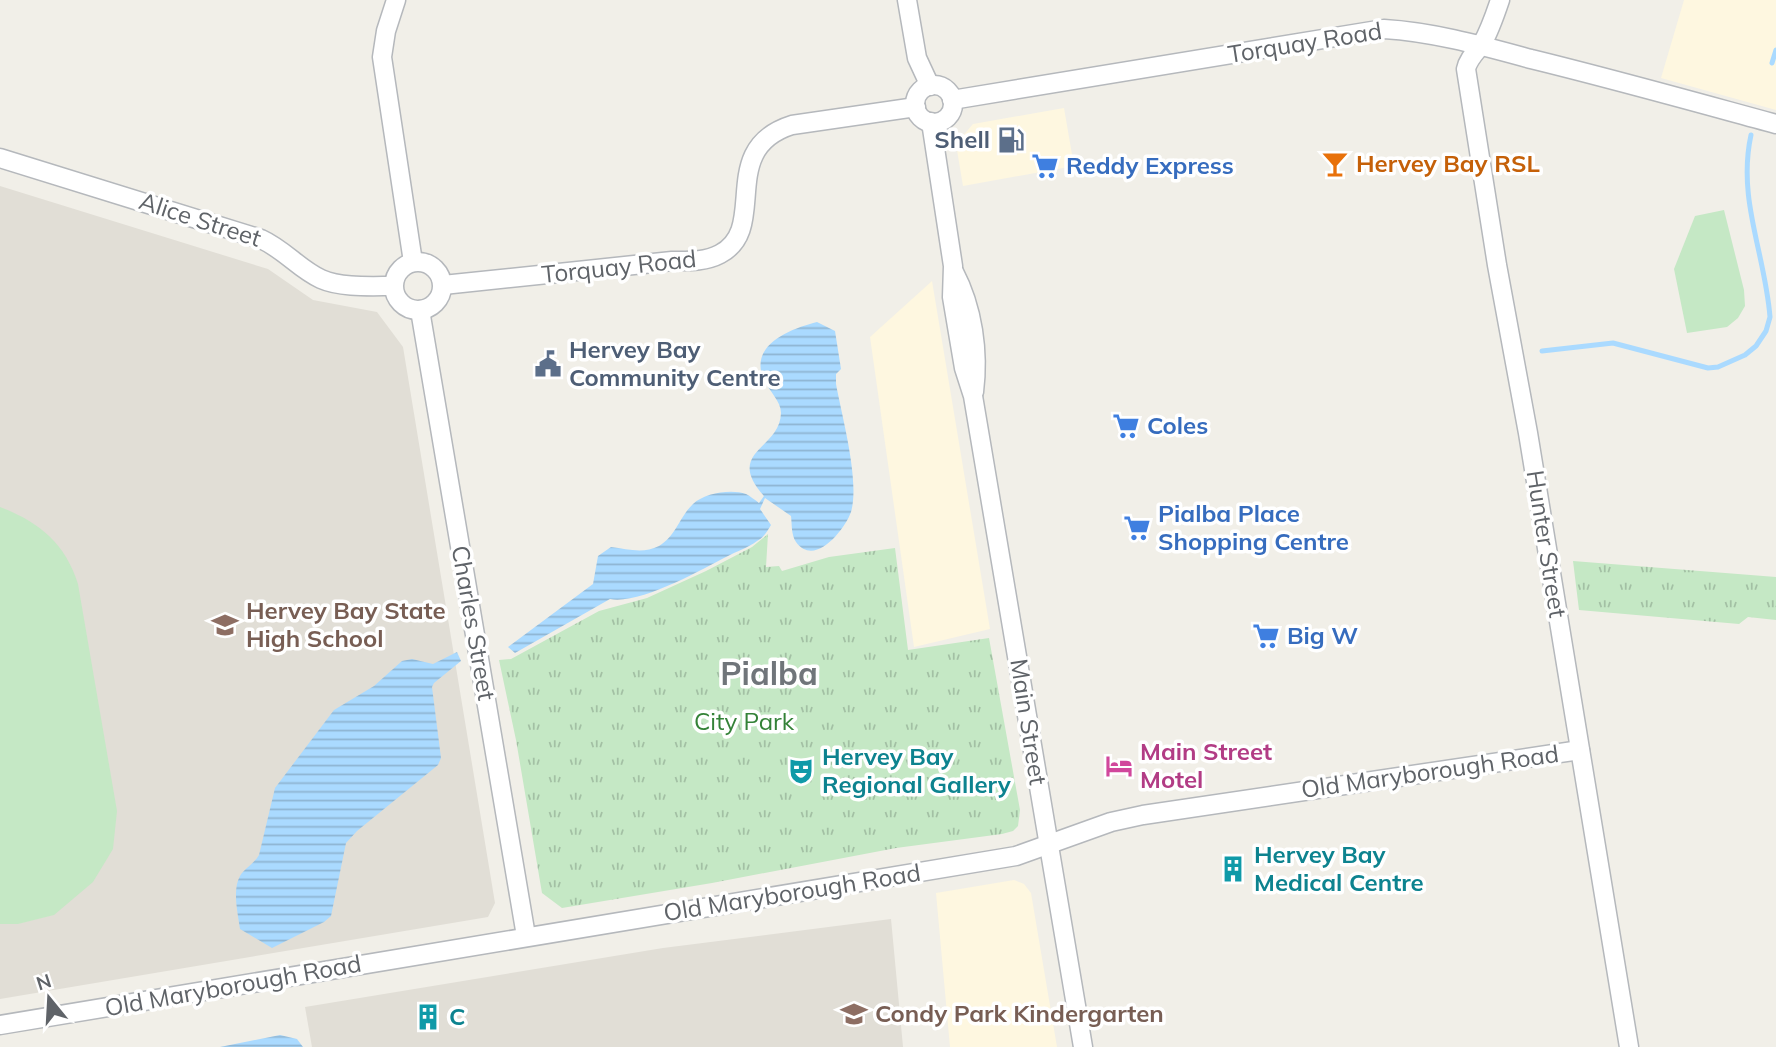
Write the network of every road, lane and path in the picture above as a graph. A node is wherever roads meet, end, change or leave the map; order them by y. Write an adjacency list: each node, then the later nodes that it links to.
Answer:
1 (396, 0): 11 (street)
2 (907, 0): 5 (street)
3 (1500, 0): 4 (street, Hunter Street)
4 (1481, 46): 6 (street, Torquay Road); 9 (street, Torquay Road); 15 (street, Hunter Street)
5 (930, 86): 6 (street); 7 (street)
6 (952, 100): 8 (street)
7 (916, 107): 8 (street); 12 (street, Torquay Road)
8 (931, 122): 16 (street, Main Street)
9 (1776, 124)
10 (0, 158): 13 (street, Alice Street)
11 (413, 262): 12 (street); 13 (street)
12 (443, 285): 14 (street)
13 (393, 286): 14 (street)
14 (420, 310): 17 (street, Charles Street)
15 (1580, 750): 16 (street, Old Maryborough Road); 20 (street, Hunter Street)
16 (1049, 845): 17 (street, Old Maryborough Road); 19 (street, Main Street)
17 (526, 936): 18 (street, Old Maryborough Road)
18 (0, 1025)
19 (1083, 1047)
20 (1629, 1047)

